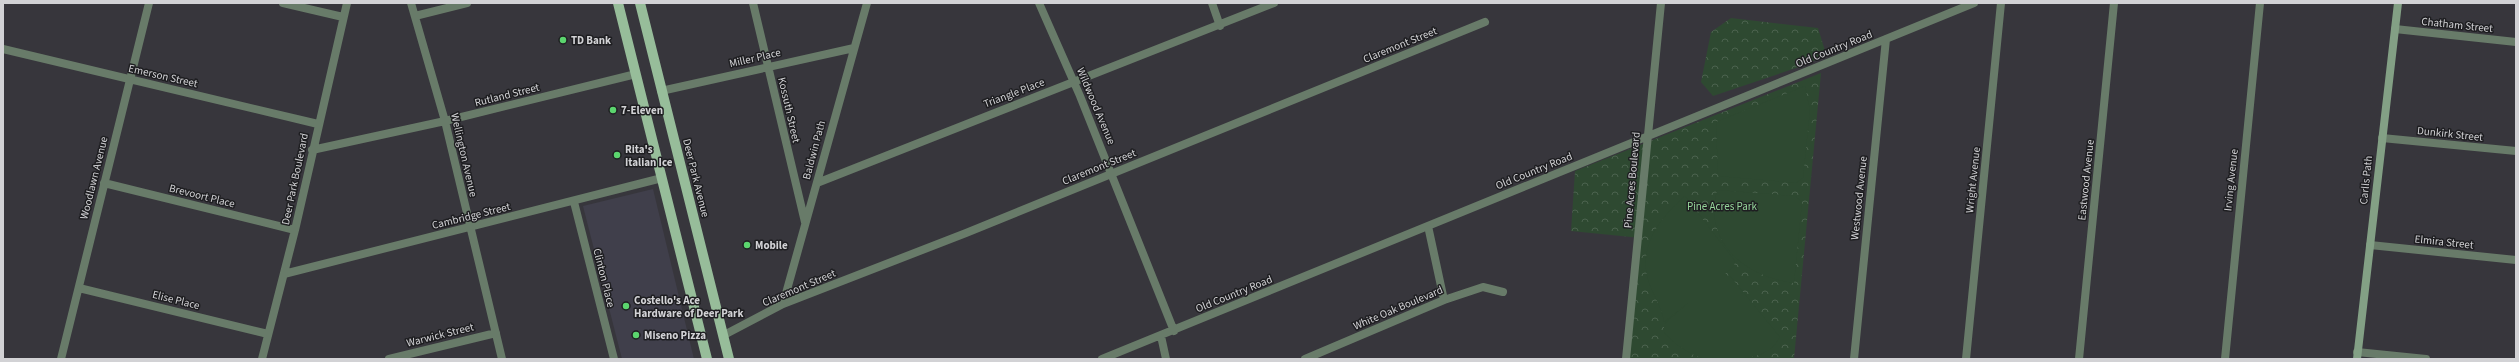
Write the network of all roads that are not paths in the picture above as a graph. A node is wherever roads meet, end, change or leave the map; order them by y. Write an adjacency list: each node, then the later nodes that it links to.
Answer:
1 (148, 3): 30 (street, Woodlawn Avenue)
2 (284, 3): 20 (street)
3 (347, 3): 20 (street, Deer Park Boulevard)
4 (411, 3): 19 (street, Wellington Avenue)
5 (467, 3): 19 (street)
6 (618, 3): 29 (main road)
7 (640, 3): 32 (main road, Deer Park Avenue)
8 (753, 3): 28 (street, Kossuth Street)
9 (867, 3): 26 (street, Baldwin Path)
10 (1039, 3): 31 (street, Wildwood Avenue)
11 (1212, 3): 22 (street)
12 (1274, 3): 22 (street, Triangle Place)
13 (1661, 3): 35 (street, Pine Acres Boulevard)
14 (1974, 3): 24 (street, Old Country Road)
15 (2001, 3): 73 (street, Wright Avenue)
16 (2114, 3): 74 (street, Eastwood Avenue)
17 (2260, 3): 75 (street, Irving Avenue)
18 (2398, 3): 23 (street, Carlls Path)
19 (415, 16): 33 (street, Wellington Avenue)
20 (343, 17): 34 (street, Deer Park Boulevard)
21 (1485, 22): 39 (street, Claremont Street)
22 (1220, 26): 31 (street, Triangle Place)
23 (2395, 29): 25 (street, Chatham Street); 36 (street, Carlls Path)
24 (1886, 39): 35 (street, Old Country Road); 72 (street, Westwood Avenue)
25 (2516, 42)
26 (854, 48): 28 (street, Miller Place); 42 (street, Baldwin Path)
27 (3, 49): 30 (street, Emerson Street)
28 (768, 66): 32 (street, Miller Place); 44 (street, Kossuth Street)
29 (636, 74): 33 (street, Rutland Street); 40 (main road)
30 (130, 79): 34 (street, Emerson Street); 41 (street, Woodlawn Avenue)
31 (1074, 82): 39 (street, Wildwood Avenue); 42 (street, Triangle Place)
32 (661, 91): 58 (main road, Deer Park Avenue)
33 (445, 121): 37 (street, Rutland Street); 46 (street, Wellington Avenue)
34 (318, 124): 37 (street, Deer Park Boulevard)
35 (1647, 138): 45 (street, Old Country Road); 71 (street, Pine Acres Boulevard)
36 (2382, 138): 38 (street, Dunkirk Street); 48 (street, Carlls Path)
37 (312, 150): 47 (street, Deer Park Boulevard)
38 (2516, 152)
39 (1112, 173): 54 (street, Claremont Street); 55 (street, Wildwood Avenue)
40 (662, 178): 43 (street, Cambridge Street); 66 (main road)
41 (104, 183): 47 (street, Brevoort Place); 51 (street, Woodlawn Avenue)
42 (817, 183): 44 (street, Baldwin Path)
43 (574, 202): 46 (street, Cambridge Street); 65 (street, Clinton Place)
44 (805, 223): 54 (street, Baldwin Path)
45 (1428, 226): 53 (street); 55 (street, Old Country Road)
46 (470, 227): 50 (street, Cambridge Street); 56 (street, Wellington Avenue)
47 (295, 230): 50 (street, Deer Park Boulevard)
48 (2370, 245): 49 (street, Elmira Street); 60 (street, Carlls Path)
49 (2516, 260)
50 (284, 274): 57 (street, Deer Park Boulevard)
51 (79, 288): 57 (street, Elise Place); 61 (street, Woodlawn Avenue)
52 (1503, 292): 53 (street, White Oak Boulevard)
53 (1444, 300): 70 (street, White Oak Boulevard)
54 (784, 304): 58 (street, Claremont Street)
55 (1174, 331): 59 (street, Old Country Road)
56 (496, 333): 63 (street, Warwick Street); 64 (street, Wellington Avenue)
57 (268, 334): 62 (street, Deer Park Boulevard)
58 (724, 335): 67 (main road, Deer Park Avenue)
59 (1161, 336): 68 (street, Old Country Road); 69 (street)
60 (2357, 355): 76 (street)
61 (61, 359)
62 (262, 359)
63 (391, 359)
64 (502, 359)
65 (614, 359)
66 (707, 359)
67 (729, 359)
68 (1102, 359)
69 (1166, 359)
70 (1304, 359)
71 (1626, 359)
72 (1854, 359)
73 (1966, 359)
74 (2079, 359)
75 (2224, 359)
76 (2426, 359)

